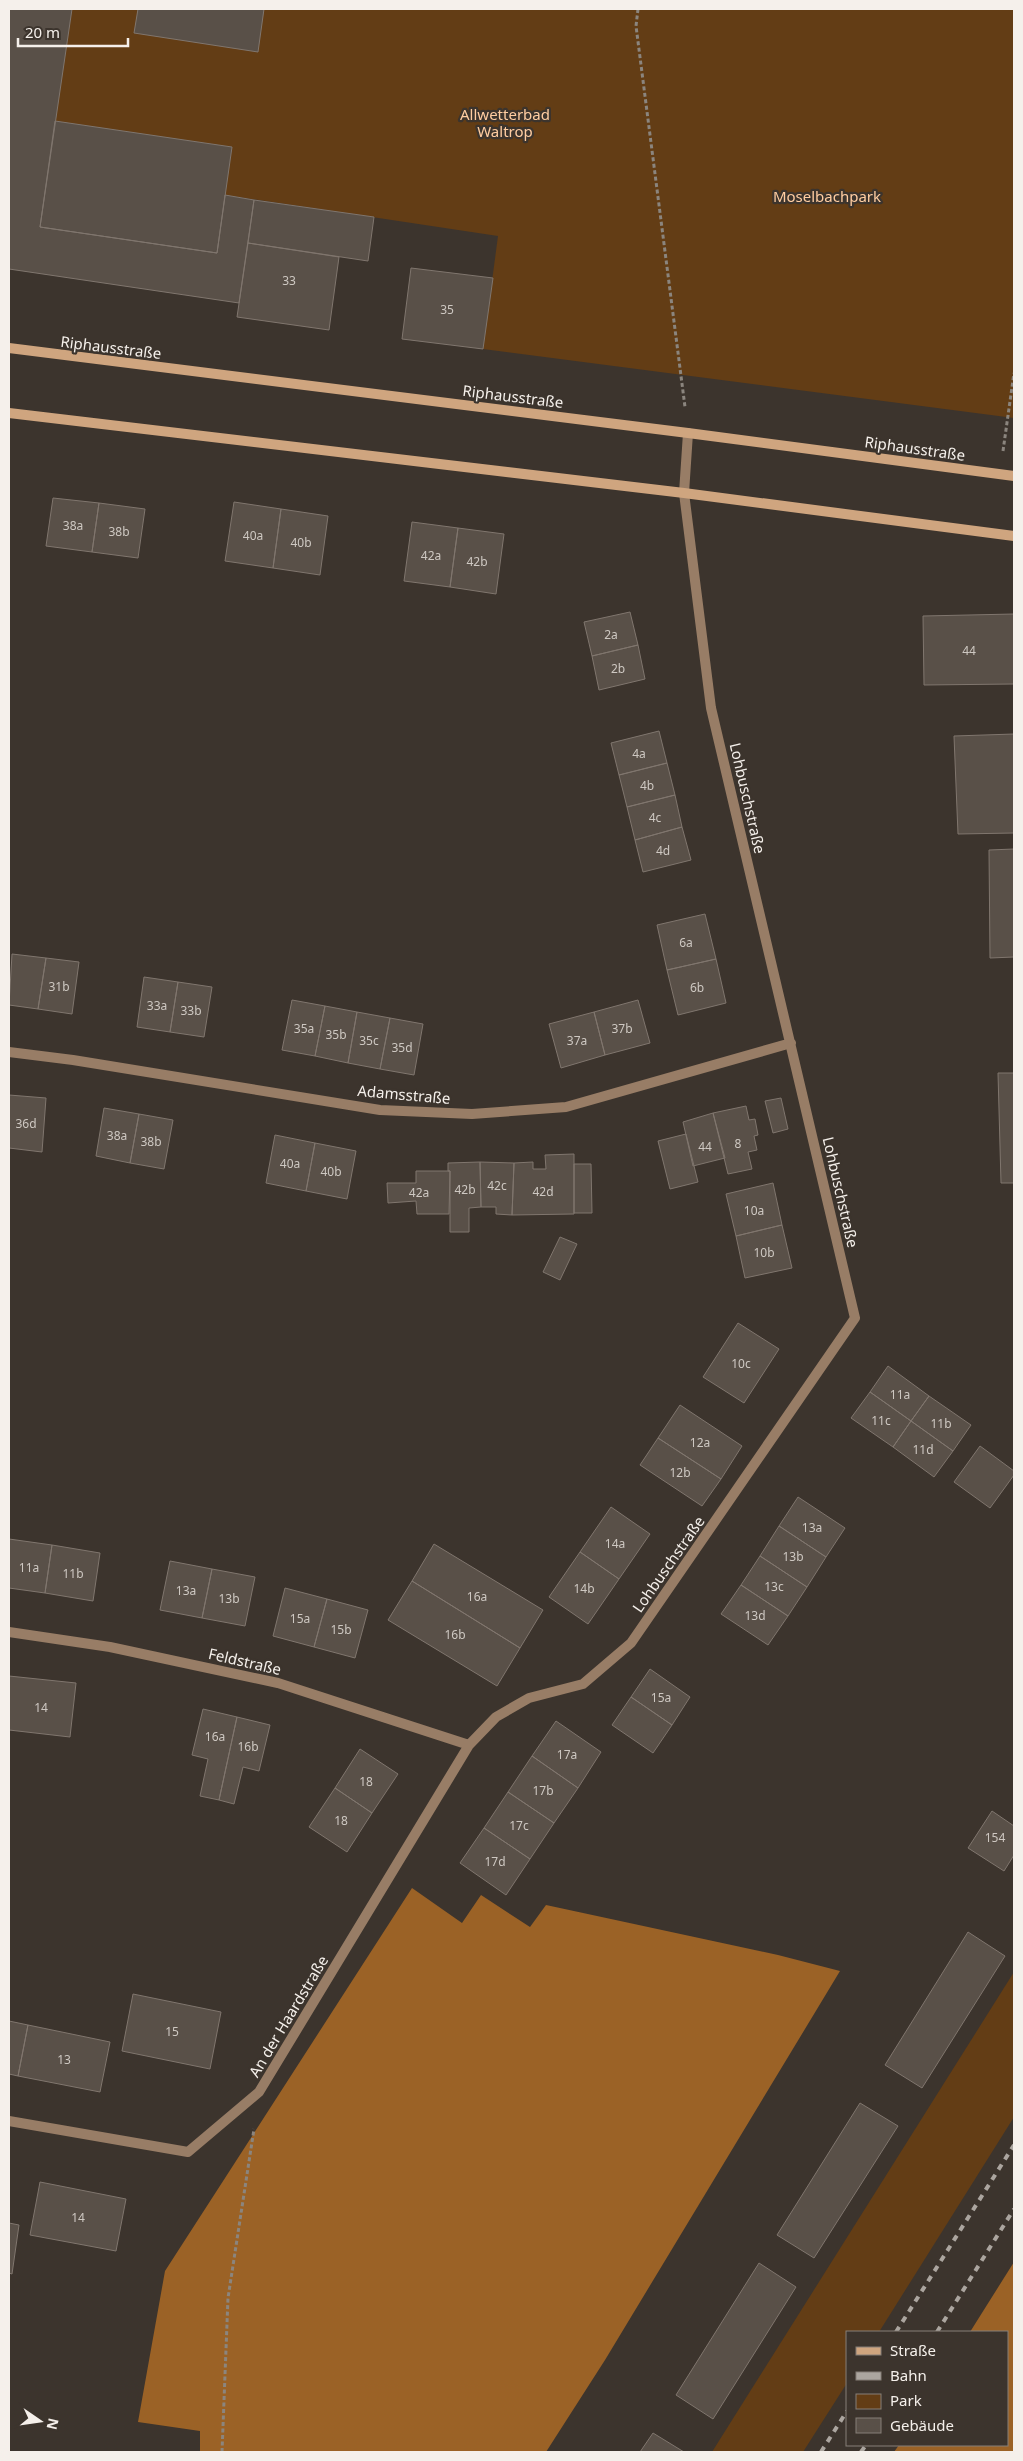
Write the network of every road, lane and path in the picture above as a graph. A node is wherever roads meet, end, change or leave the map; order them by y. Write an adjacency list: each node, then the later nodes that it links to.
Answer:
1 (638, 9): 5 (path)
2 (9, 348): 5 (street, Riphausstraße)
3 (1014, 373): 6 (path)
4 (9, 414): 8 (street)
5 (688, 433): 6 (street, Riphausstraße); 8 (street, Lohbuschstraße)
6 (1000, 474): 7 (street, Riphausstraße)
7 (1014, 476)
8 (684, 494): 9 (street); 10 (street, Lohbuschstraße)
9 (1014, 536)
10 (791, 1043): 11 (street, Adamsstraße); 13 (street, Lohbuschstraße)
11 (9, 1052)
12 (9, 1632): 13 (street, Feldstraße)
13 (469, 1745): 14 (street, An der Haardstraße)
14 (259, 2092): 15 (street, An der Haardstraße); 16 (path)
15 (9, 2121)
16 (222, 2452)

